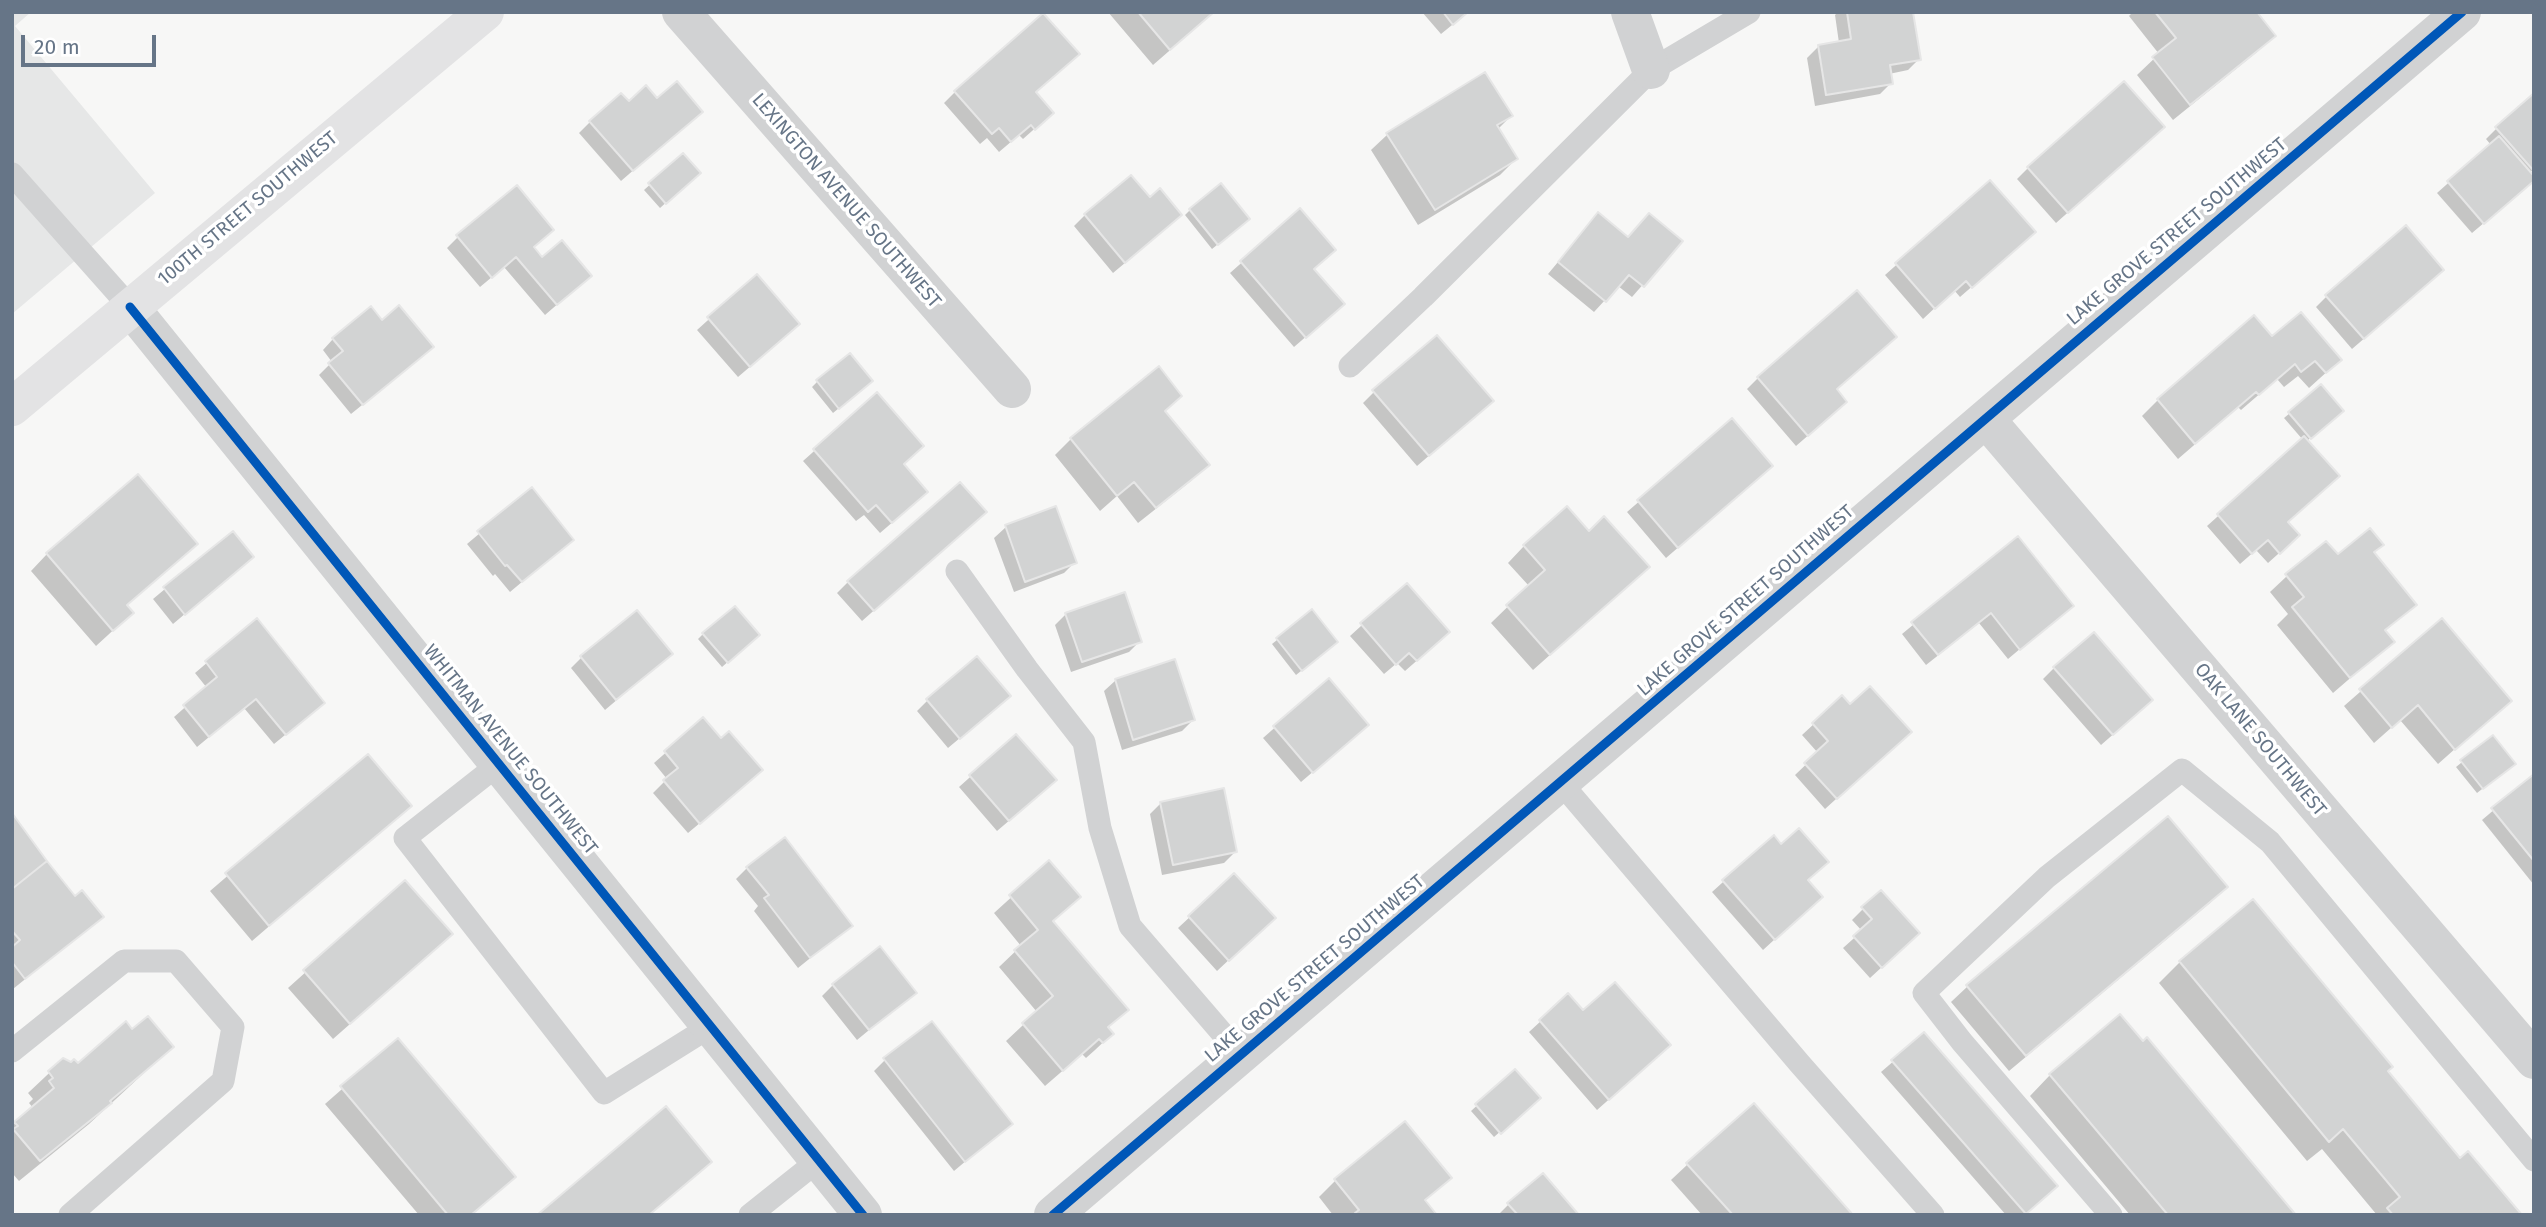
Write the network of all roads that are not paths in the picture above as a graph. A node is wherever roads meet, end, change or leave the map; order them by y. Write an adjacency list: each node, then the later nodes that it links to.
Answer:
1 (485, 12): 8 (street, 100TH STREET SOUTHWEST)
2 (681, 12): 10 (street, LEXINGTON AVENUE SOUTHWEST)
3 (1630, 12): 6 (street)
4 (1749, 12): 6 (lane)
5 (2462, 12): 12 (street, LAKE GROVE STREET SOUTHWEST)
6 (1651, 69): 9 (lane)
7 (12, 174): 8 (lane)
8 (130, 307): 11 (street, 100TH STREET SOUTHWEST); 14 (street, WHITMAN AVENUE SOUTHWEST)
9 (1350, 366)
10 (1012, 389)
11 (12, 407)
12 (1986, 419): 15 (street, LAKE GROVE STREET SOUTHWEST); 19 (street, OAK LANE SOUTHWEST)
13 (957, 571): 18 (lane)
14 (499, 764): 16 (street, WHITMAN AVENUE SOUTHWEST); 16 (lane)
15 (1561, 783): 18 (street, LAKE GROVE STREET SOUTHWEST); 26 (lane)
16 (711, 1026): 20 (street, WHITMAN AVENUE SOUTHWEST)
17 (12, 1051): 22 (lane)
18 (1241, 1055): 25 (street, LAKE GROVE STREET SOUTHWEST)
19 (2534, 1060)
20 (819, 1160): 23 (lane); 24 (street, WHITMAN AVENUE SOUTHWEST)
21 (2534, 1160): 27 (lane)
22 (70, 1215)
23 (750, 1215)
24 (863, 1215)
25 (1053, 1215)
26 (1933, 1215)
27 (2111, 1215)

